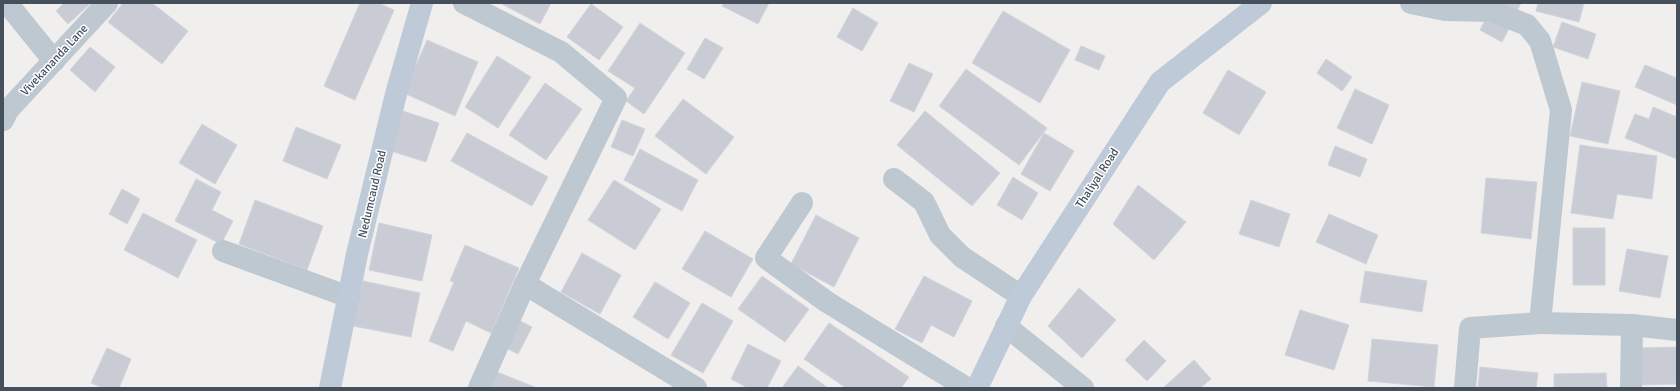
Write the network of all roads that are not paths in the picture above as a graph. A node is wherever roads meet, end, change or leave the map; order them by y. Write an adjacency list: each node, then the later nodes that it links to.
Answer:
1 (7, 3): 7 (street)
2 (107, 3): 7 (street, Vivekananda Lane)
3 (422, 3): 14 (street, Nedumcaud Road)
4 (464, 3): 12 (street)
5 (1261, 3): 13 (street, Thaliyal Road)
6 (1411, 3): 15 (street)
7 (54, 61): 8 (street, Vivekananda Lane)
8 (3, 120)
9 (894, 179): 13 (street)
10 (802, 203): 22 (street)
11 (223, 252): 14 (street)
12 (525, 284): 20 (street); 21 (street)
13 (1021, 296): 17 (street, Thaliyal Road)
14 (348, 297): 19 (street, Nedumcaud Road)
15 (1540, 323): 16 (street); 25 (street)
16 (1632, 325): 18 (street); 26 (street)
17 (1006, 326): 23 (street, Thaliyal Road); 24 (street)
18 (1677, 330)
19 (330, 388)
20 (479, 388)
21 (696, 388)
22 (967, 388)
23 (977, 388)
24 (1083, 388)
25 (1465, 388)
26 (1631, 388)

